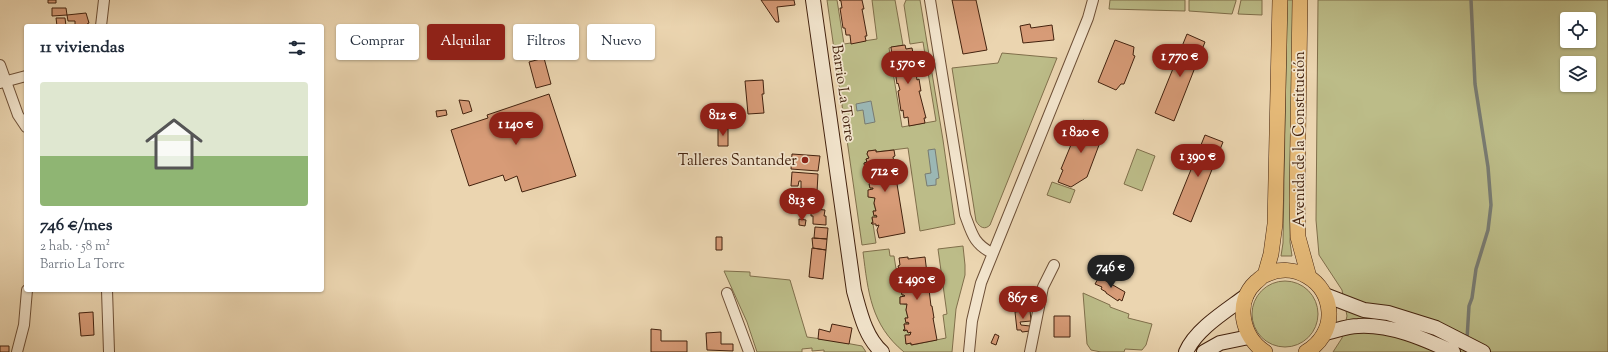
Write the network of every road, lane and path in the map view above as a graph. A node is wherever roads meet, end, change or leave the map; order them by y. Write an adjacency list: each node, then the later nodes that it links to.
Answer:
1 (104, 0): 7 (street)
2 (813, 0): 26 (main road, Barrio La Torre)
3 (930, 0): 12 (street)
4 (1093, 0): 12 (street)
5 (1280, 0): 14 (main road, Avenida de la Constitución)
6 (1300, 0): 15 (main road, Avenida de la Constitución)
7 (101, 24)
8 (0, 65): 10 (street)
9 (24, 77): 10 (street)
10 (3, 82): 11 (street)
11 (24, 124)
12 (992, 254): 27 (street)
13 (1054, 265): 28 (street)
14 (1265, 275): 15 (main road); 20 (main road)
15 (1309, 277): 19 (main road)
16 (27, 292): 23 (street)
17 (107, 292): 24 (street)
18 (727, 293): 25 (street)
19 (1325, 295): 21 (main road); 34 (main road)
20 (1246, 296): 22 (main road); 29 (main road)
21 (1325, 334): 32 (main road); 33 (main road)
22 (1249, 337): 30 (main road); 31 (main road)
23 (16, 352)
24 (109, 352)
25 (749, 352)
26 (882, 352)
27 (969, 352)
28 (1030, 352)
29 (1186, 352)
30 (1204, 352)
31 (1265, 352)
32 (1306, 352)
33 (1453, 352)
34 (1484, 352)

